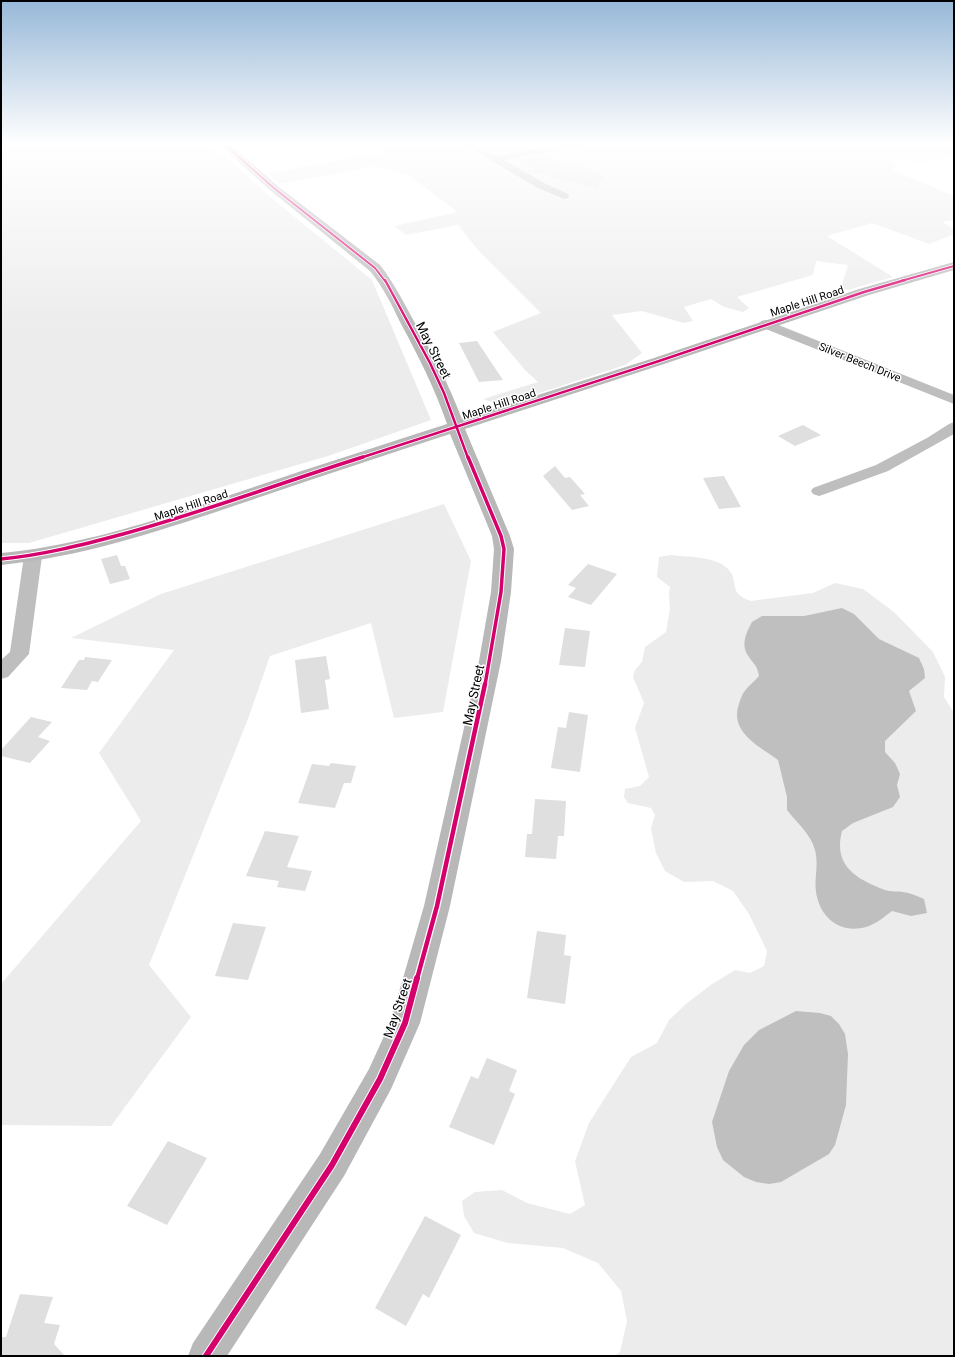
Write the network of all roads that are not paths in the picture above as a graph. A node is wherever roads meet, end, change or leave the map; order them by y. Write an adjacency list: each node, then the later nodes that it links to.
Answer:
1 (298, 207): 6 (street, May Street)
2 (953, 267): 3 (street, Maple Hill Road)
3 (766, 324): 4 (street, Silver Beech Drive); 6 (street, Maple Hill Road)
4 (954, 400)
5 (954, 427): 7 (street)
6 (456, 428): 8 (street, Maple Hill Road); 11 (street, May Street)
7 (819, 491)
8 (33, 556): 9 (street, Maple Hill Road); 10 (street)
9 (1, 559)
10 (1, 672)
11 (206, 1356)

